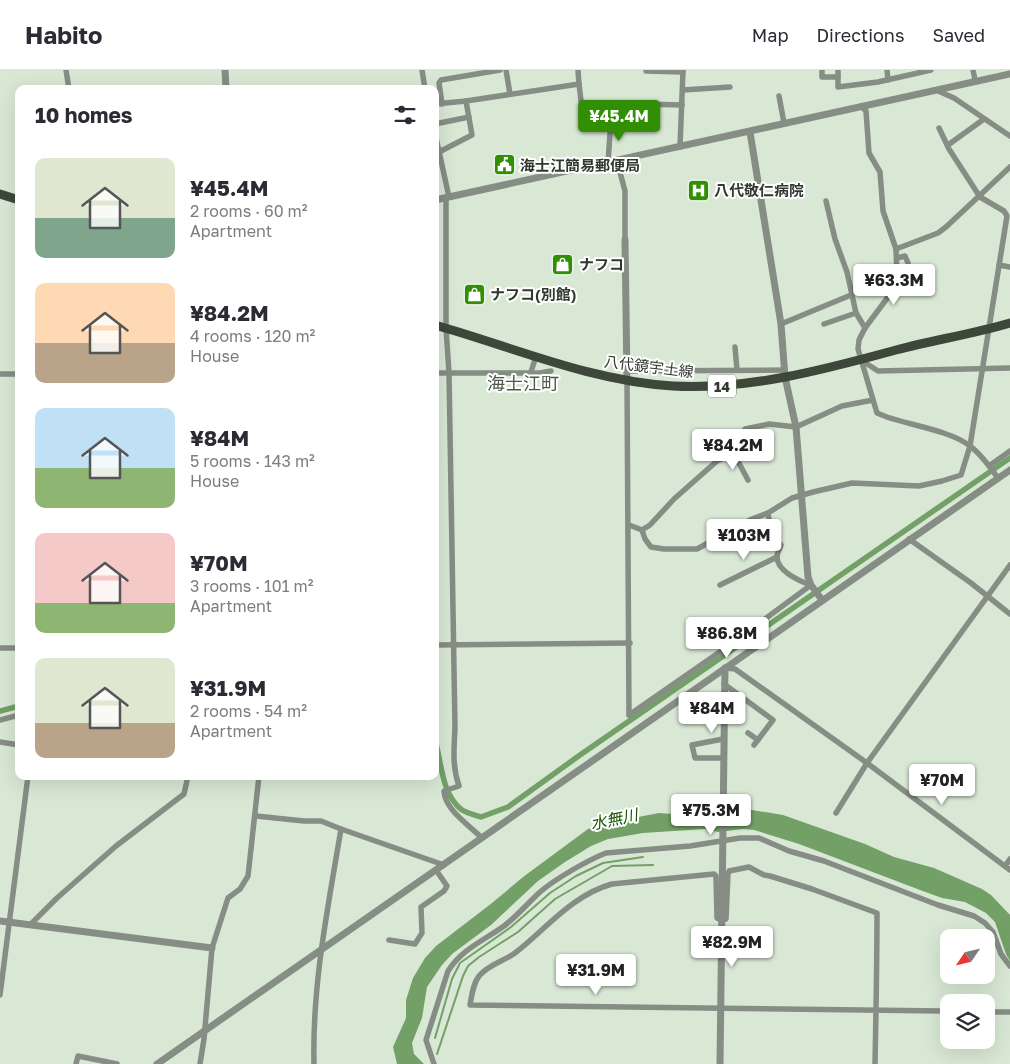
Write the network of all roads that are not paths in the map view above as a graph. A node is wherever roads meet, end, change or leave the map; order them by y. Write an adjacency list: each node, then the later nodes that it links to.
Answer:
1 (66, 70): 19 (street)
2 (225, 70): 20 (street)
3 (422, 70): 21 (street)
4 (500, 70): 22 (street)
5 (506, 70): 26 (street)
6 (578, 70): 18 (street)
7 (822, 70): 15 (street)
8 (838, 70): 15 (street)
9 (887, 70): 16 (street)
10 (931, 70): 16 (street)
11 (973, 70): 17 (street)
12 (646, 71): 13 (street)
13 (683, 71): 24 (street)
14 (1010, 74): 17 (street)
15 (838, 77): 16 (street)
16 (888, 80)
17 (975, 80): 25 (street)
18 (579, 84): 26 (street); 29 (street)
19 (68, 85)
20 (226, 85)
21 (424, 85)
22 (439, 85)
23 (730, 88): 24 (street)
24 (683, 90): 32 (street)
25 (936, 90): 33 (street); 36 (street)
26 (510, 94): 28 (street)
27 (779, 96): 38 (street)
28 (466, 101): 30 (street); 34 (street)
29 (581, 102)
30 (439, 104)
31 (641, 104): 32 (street)
32 (682, 105): 43 (street)
33 (861, 106): 38 (street); 56 (street)
34 (469, 117): 37 (street); 44 (street)
35 (611, 119): 46 (street)
36 (984, 119): 41 (street); 42 (street)
37 (439, 123)
38 (784, 123): 40 (street)
39 (939, 128): 42 (street)
40 (750, 132): 43 (street); 64 (street)
41 (1010, 136)
42 (948, 145): 50 (street)
43 (680, 147): 45 (street)
44 (439, 151)
45 (617, 161): 46 (street); 55 (street)
46 (608, 163): 51 (street)
47 (1010, 167): 50 (street)
48 (439, 170): 51 (street)
49 (0, 194): 52 (main road)
50 (980, 197): 56 (street); 59 (street)
51 (447, 198): 53 (street); 67 (street)
52 (15, 199)
53 (439, 199)
54 (826, 200): 61 (street)
55 (625, 240): 83 (street)
56 (896, 249): 57 (street)
57 (896, 258): 58 (street); 68 (street)
58 (908, 263)
59 (999, 265): 60 (street); 69 (street)
60 (1010, 267)
61 (851, 296): 62 (street); 64 (street)
62 (856, 313): 65 (street); 68 (street)
63 (1010, 323): 69 (main road, 八代鏡宇土線 / 14)
64 (781, 324): 80 (street)
65 (824, 324)
66 (439, 326): 67 (main road, 八代鏡宇土線 / 14)
67 (446, 328): 71 (main road, 八代鏡宇土線 / 14); 79 (street)
68 (865, 328): 72 (street)
69 (988, 329): 72 (main road, 八代鏡宇土線 / 14); 73 (street)
70 (735, 347): 75 (street)
71 (536, 356): 77 (street); 83 (main road, 八代鏡宇土線 / 14)
72 (861, 360): 73 (street); 80 (main road, 八代鏡宇土線 / 14); 84 (street)
73 (983, 368): 74 (street); 86 (street)
74 (1010, 368)
75 (737, 370): 80 (street); 83 (street)
76 (551, 371): 77 (street)
77 (531, 372): 79 (street)
78 (439, 373): 79 (street)
79 (449, 373): 107 (street)
80 (785, 373): 83 (main road, 八代鏡宇土線 / 14); 85 (street)
81 (0, 374): 82 (street)
82 (15, 374)
83 (626, 375): 95 (street)
84 (873, 400): 85 (street); 86 (street)
85 (796, 427): 88 (street); 93 (street)
86 (970, 446): 89 (street); 93 (street)
87 (1010, 451): 89 (street)
88 (734, 454): 92 (street); 96 (street)
89 (990, 466): 91 (street)
90 (1010, 470): 91 (street)
91 (998, 478): 97 (street)
92 (748, 480)
93 (802, 496): 94 (street); 101 (street)
94 (768, 513): 96 (street); 98 (street)
95 (629, 525): 96 (street); 105 (street)
96 (642, 530)
97 (909, 539): 102 (street); 103 (street)
98 (777, 557): 100 (street); 101 (street)
99 (1010, 565): 102 (street)
100 (720, 585)
101 (810, 585): 103 (street); 105 (street)
102 (987, 596): 104 (street); 119 (street)
103 (822, 600): 110 (street)
104 (1010, 614)
105 (630, 643): 107 (street)
106 (439, 645): 107 (street)
107 (453, 645): 126 (street)
108 (0, 648): 109 (street)
109 (15, 648)
110 (725, 668): 111 (street); 119 (street); 126 (street)
111 (724, 684): 114 (street); 115 (street)
112 (15, 716): 113 (street)
113 (0, 720)
114 (748, 733)
115 (723, 739): 118 (street); 118 (street)
116 (0, 742): 117 (street)
117 (15, 744)
118 (723, 758): 131 (street)
119 (867, 763): 123 (street); 129 (street)
120 (27, 780): 133 (street)
121 (187, 780): 134 (street)
122 (259, 780): 124 (street)
123 (836, 813)
124 (256, 816): 125 (street); 137 (street)
125 (340, 829): 128 (street); 139 (street)
126 (482, 838): 128 (street)
127 (1010, 860): 129 (street)
128 (444, 865): 130 (street)
129 (1007, 868)
130 (436, 870): 135 (street); 139 (street)
131 (722, 920): 136 (street); 142 (street); 143 (street)
132 (0, 921): 133 (street)
133 (9, 922): 134 (street); 141 (street)
134 (30, 925): 137 (street)
135 (389, 940)
136 (722, 940): 138 (street); 142 (street)
137 (212, 948): 147 (street)
138 (768, 948)
139 (321, 950): 147 (street); 152 (street)
140 (1010, 966): 153 (street)
141 (0, 995)
142 (721, 1007): 143 (street); 154 (street)
143 (876, 1010): 144 (street); 155 (street)
144 (940, 1012)
145 (995, 1012): 146 (street)
146 (1010, 1012)
147 (204, 1032): 150 (street); 151 (street)
148 (76, 1064): 149 (street)
149 (117, 1064)
150 (157, 1064)
151 (200, 1064)
152 (314, 1064)
153 (434, 1064)
154 (720, 1064)
155 (875, 1064)

